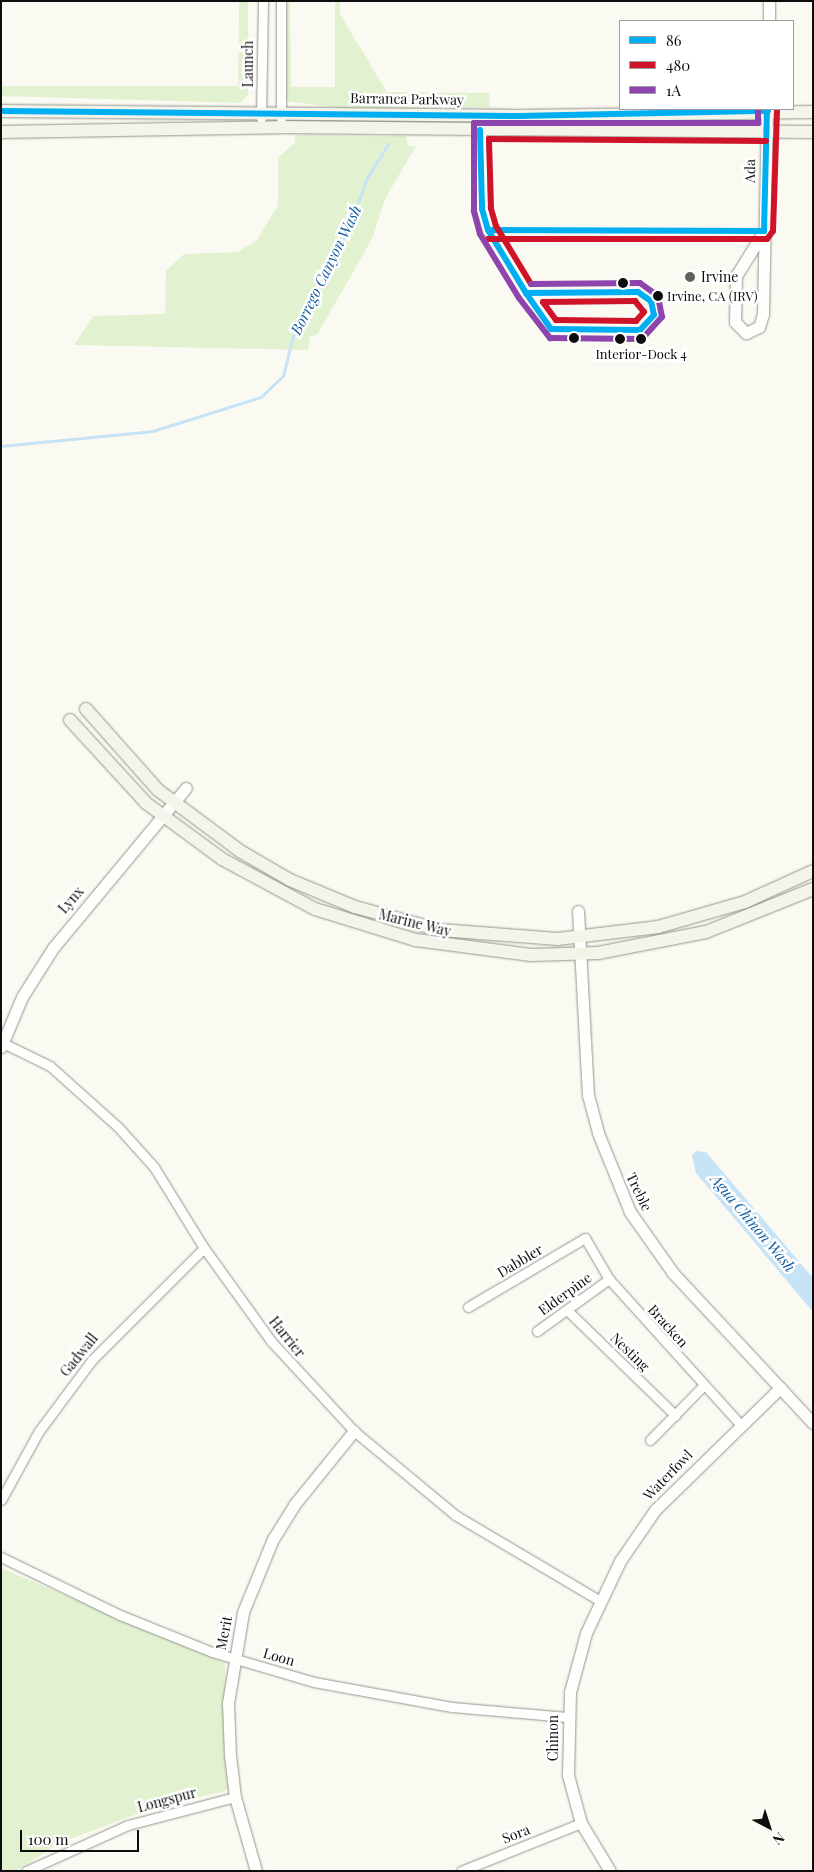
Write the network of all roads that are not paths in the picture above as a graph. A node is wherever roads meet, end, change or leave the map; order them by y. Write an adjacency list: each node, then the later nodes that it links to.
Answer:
1 (263, 1): 9 (street, Launch)
2 (281, 1): 7 (street)
3 (769, 1): 4 (street)
4 (769, 20)
5 (768, 110): 8 (main road, Barranca Parkway); 10 (main road, Barranca Parkway); 15 (street, Ada)
6 (1, 111): 9 (main road, Barranca Parkway)
7 (281, 112): 9 (main road, Barranca Parkway); 10 (main road, Barranca Parkway); 11 (street)
8 (813, 112)
9 (262, 113): 12 (street, Launch)
10 (480, 116): 13 (street)
11 (280, 127): 12 (main road); 13 (main road)
12 (261, 128): 14 (main road)
13 (480, 130): 15 (main road); 17 (street)
14 (1, 132)
15 (766, 132): 16 (main road); 18 (street, Ada)
16 (813, 132)
17 (488, 230)
18 (764, 231): 18 (street, Ada)
19 (86, 709): 22 (main road, Marine Way)
20 (70, 720): 23 (main road, Marine Way)
21 (186, 788): 22 (street, Lynx)
22 (173, 803): 23 (street, Lynx); 27 (main road, Marine Way)
23 (162, 816): 28 (main road, Marine Way); 29 (street, Lynx)
24 (813, 871): 27 (main road, Marine Way)
25 (813, 889): 28 (main road, Marine Way)
26 (578, 911): 27 (street, Treble)
27 (579, 937): 28 (street, Treble)
28 (580, 954): 37 (street, Treble)
29 (2, 1045): 31 (street, Harrier)
30 (586, 1238): 32 (street, Bracken); 33 (street, Dabbler)
31 (204, 1248): 41 (street, Harrier); 43 (street, Gadwall)
32 (609, 1279): 34 (street, Elderpine); 36 (street, Bracken)
33 (468, 1307)
34 (567, 1310): 35 (street, Elderpine); 38 (street, Nesting)
35 (537, 1331)
36 (704, 1385): 38 (street); 40 (street, Bracken)
37 (780, 1388): 39 (street, Treble); 40 (street, Waterfowl)
38 (674, 1415): 42 (street)
39 (813, 1423)
40 (741, 1425): 45 (street, Waterfowl)
41 (354, 1432): 45 (street, Harrier); 46 (street, Merit)
42 (650, 1440)
43 (1, 1500)
44 (1, 1557): 46 (street, Loon)
45 (599, 1600): 47 (street, Chinon)
46 (234, 1658): 47 (street, Loon); 48 (street, Merit)
47 (567, 1718): 49 (street, Chinon)
48 (235, 1797): 50 (street, Longspur); 51 (street, Merit)
49 (581, 1823): 52 (street, Sora); 53 (street, Chinon)
50 (26, 1871)
51 (256, 1871)
52 (461, 1871)
53 (610, 1871)

